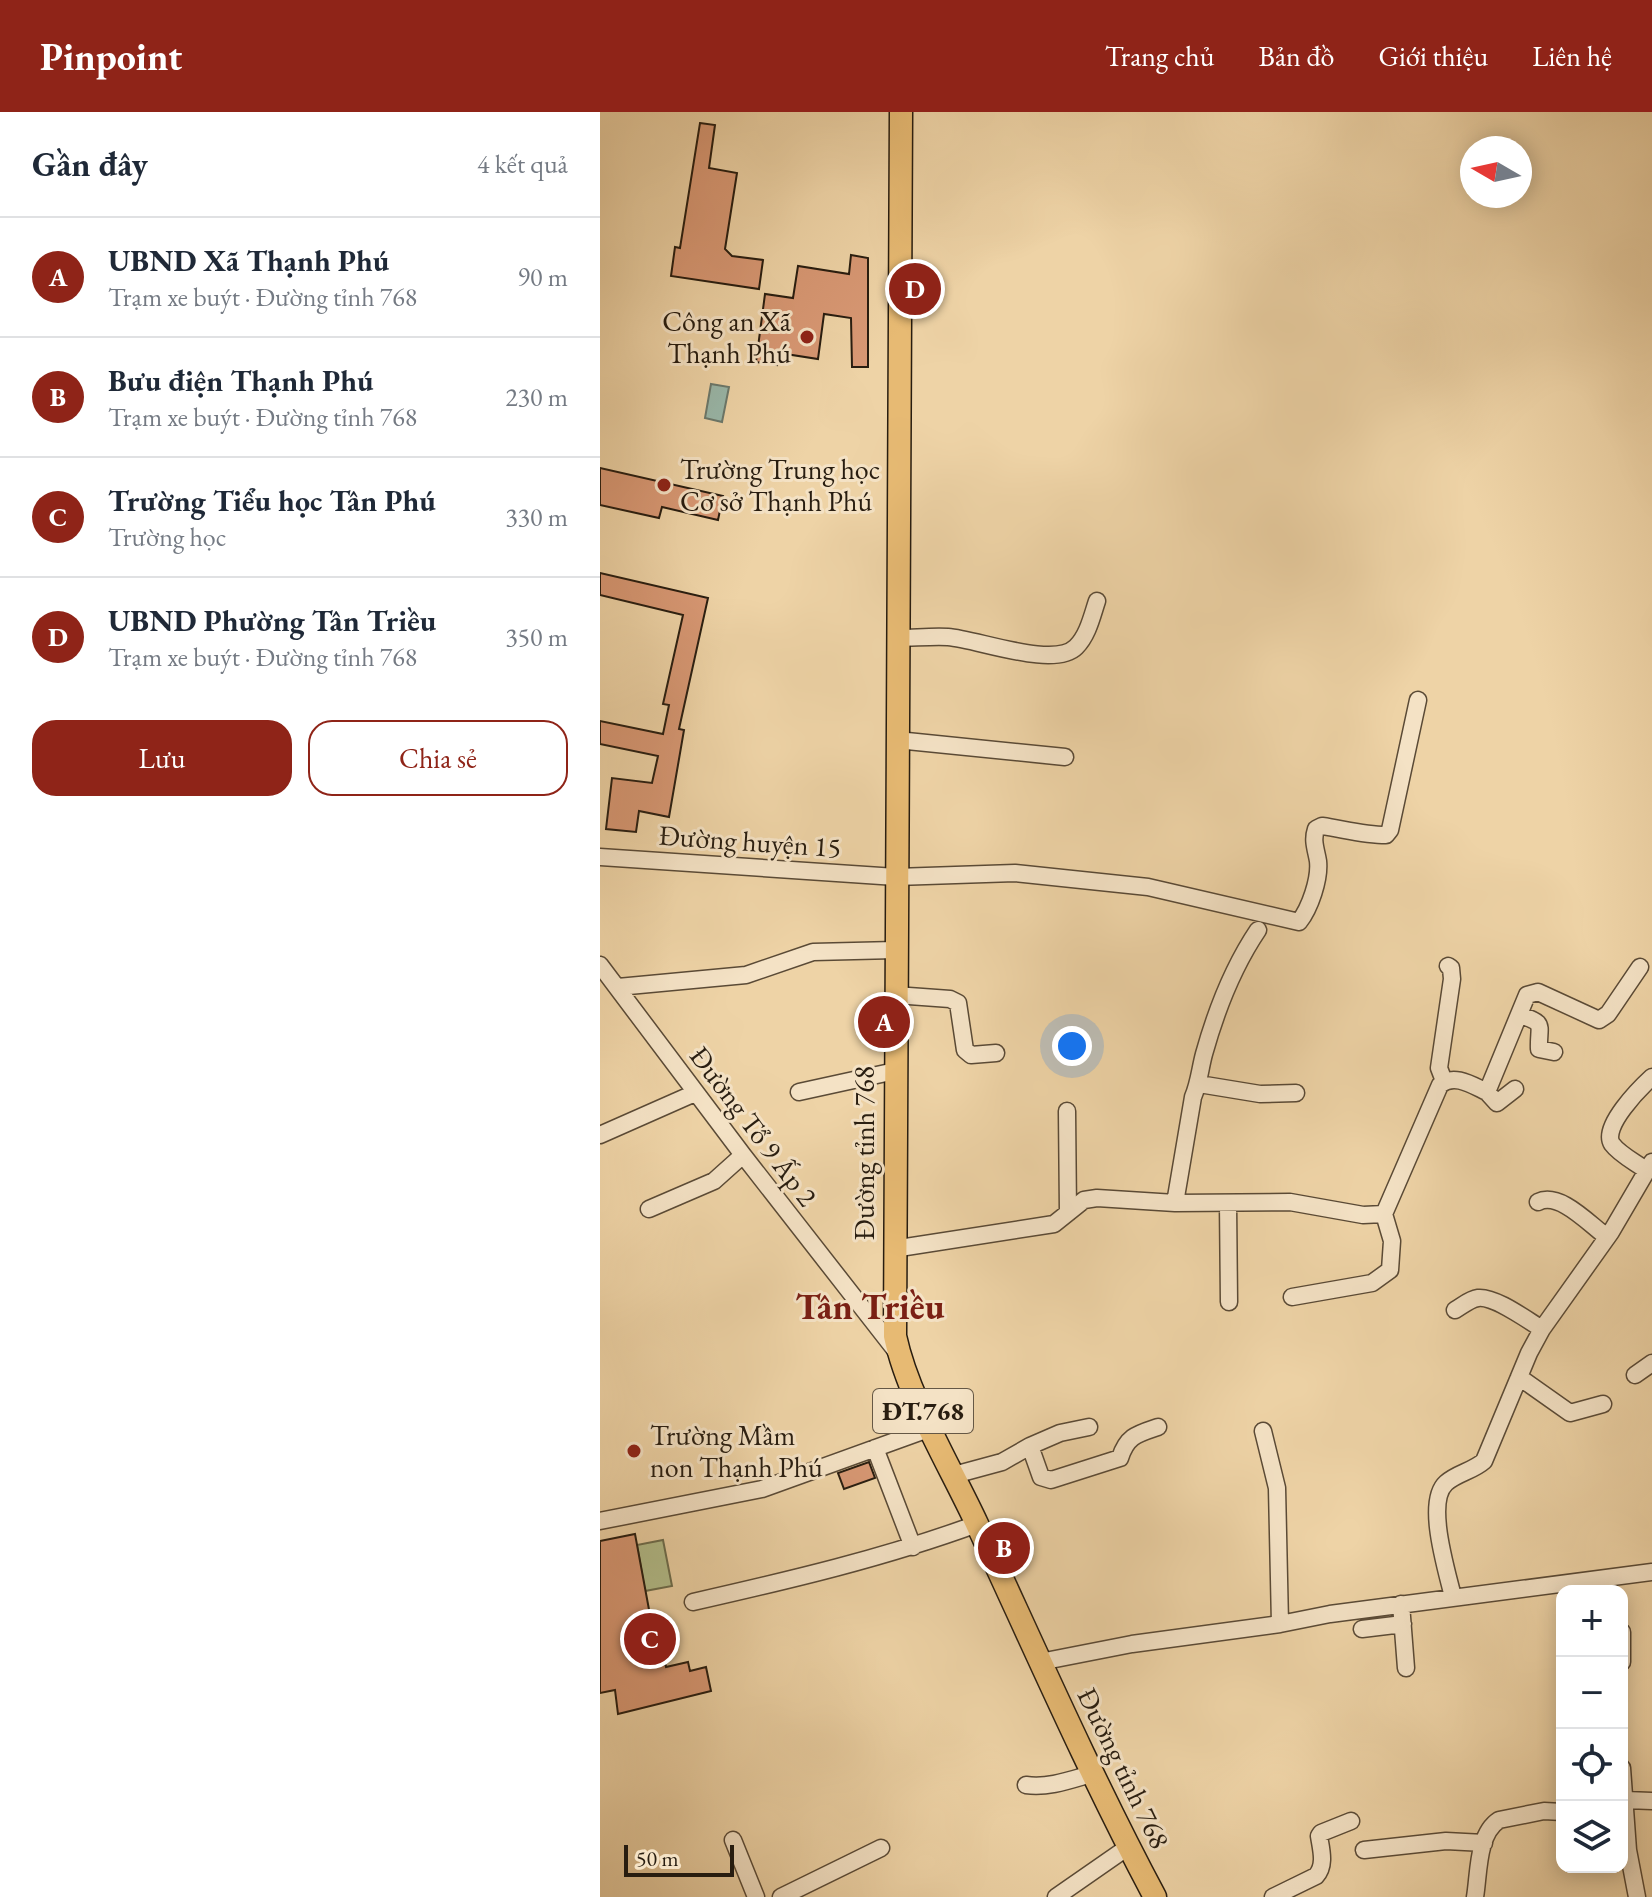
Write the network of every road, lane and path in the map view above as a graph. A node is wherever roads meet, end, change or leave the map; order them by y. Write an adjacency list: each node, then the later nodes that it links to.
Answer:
1 (901, 112): 3 (main road, Đường tỉnh 768 / ĐT.768)
2 (1097, 601): 3 (street)
3 (898, 638): 5 (main road, Đường tỉnh 768 / ĐT.768)
4 (1418, 700): 8 (street, Đường huyện 15)
5 (897, 740): 6 (street); 8 (main road, Đường tỉnh 768 / ĐT.768)
6 (1065, 757)
7 (600, 857): 8 (street, Đường huyện 15)
8 (896, 877): 10 (main road, Đường tỉnh 768 / ĐT.768)
9 (1258, 930): 22 (street)
10 (895, 950): 14 (street); 15 (main road, Đường tỉnh 768 / ĐT.768)
11 (600, 965): 14 (street, Đường Tổ 9 Ấp 2)
12 (1448, 966): 21 (street)
13 (1640, 967): 16 (street)
14 (618, 987): 26 (street, Đường Tổ 9 Ấp 2)
15 (895, 995): 18 (street); 19 (main road, Đường tỉnh 768 / ĐT.768)
16 (1519, 1015): 17 (street); 25 (street)
17 (1554, 1052)
18 (996, 1053)
19 (895, 1071): 24 (street); 39 (main road, Đường tỉnh 768 / ĐT.768)
20 (1652, 1077): 31 (street)
21 (1444, 1081): 25 (street); 37 (street)
22 (1199, 1084): 27 (street); 33 (street)
23 (1515, 1089): 25 (street)
24 (799, 1092)
25 (1487, 1092)
26 (695, 1093): 29 (street); 30 (street, Đường Tổ 9 Ấp 2)
27 (1296, 1093)
28 (1067, 1111): 36 (street)
29 (600, 1135)
30 (743, 1155): 35 (street); 44 (street, Đường Tổ 9 Ấp 2)
31 (1650, 1167): 38 (street)
32 (1538, 1202): 38 (street)
33 (1175, 1203): 34 (street); 36 (street)
34 (1228, 1203): 37 (street); 41 (street)
35 (649, 1209)
36 (1068, 1213): 39 (street)
37 (1384, 1214): 40 (street)
38 (1607, 1237): 43 (street)
39 (893, 1249): 44 (main road, Đường tỉnh 768 / ĐT.768)
40 (1292, 1297)
41 (1229, 1302)
42 (1455, 1310): 43 (street)
43 (1542, 1329): 47 (street)
44 (899, 1354): 51 (main road, Đường tỉnh 768 / ĐT.768)
45 (1652, 1363): 46 (street)
46 (1635, 1375)
47 (1519, 1377): 48 (street); 61 (street)
48 (1603, 1404)
49 (1089, 1427): 53 (street)
50 (1158, 1427): 53 (street)
51 (931, 1428): 54 (street); 55 (main road, Đường tỉnh 768 / ĐT.768)
52 (1263, 1431): 64 (street)
53 (1030, 1446): 55 (street)
54 (875, 1448): 56 (street); 58 (street)
55 (954, 1475): 57 (main road, Đường tỉnh 768 / ĐT.768)
56 (600, 1521)
57 (977, 1524): 58 (street); 67 (main road, Đường tỉnh 768 / ĐT.768)
58 (913, 1547): 62 (street)
59 (1652, 1572): 60 (street)
60 (1613, 1584): 61 (street)
61 (1453, 1597): 63 (street)
62 (693, 1602)
63 (1401, 1604): 64 (street); 65 (street)
64 (1280, 1624): 67 (street)
65 (1403, 1624): 66 (street); 68 (street)
66 (1362, 1629)
67 (1040, 1662): 69 (main road, Đường tỉnh 768 / ĐT.768)
68 (1406, 1668)
69 (1091, 1774): 70 (street); 77 (main road, Đường tỉnh 768 / ĐT.768)
70 (1026, 1785)
71 (1628, 1800): 72 (street)
72 (1652, 1801)
73 (1556, 1812): 76 (street)
74 (1351, 1821): 85 (street)
75 (733, 1840): 81 (street)
76 (1484, 1843): 79 (street); 86 (street)
77 (1128, 1847): 83 (street); 84 (main road, Đường tỉnh 768 / ĐT.768)
78 (881, 1848): 82 (street)
79 (1364, 1850)
80 (1628, 1854): 87 (street)
81 (756, 1897)
82 (781, 1897)
83 (1056, 1897)
84 (1155, 1897)
85 (1273, 1897)
86 (1475, 1897)
87 (1637, 1897)

